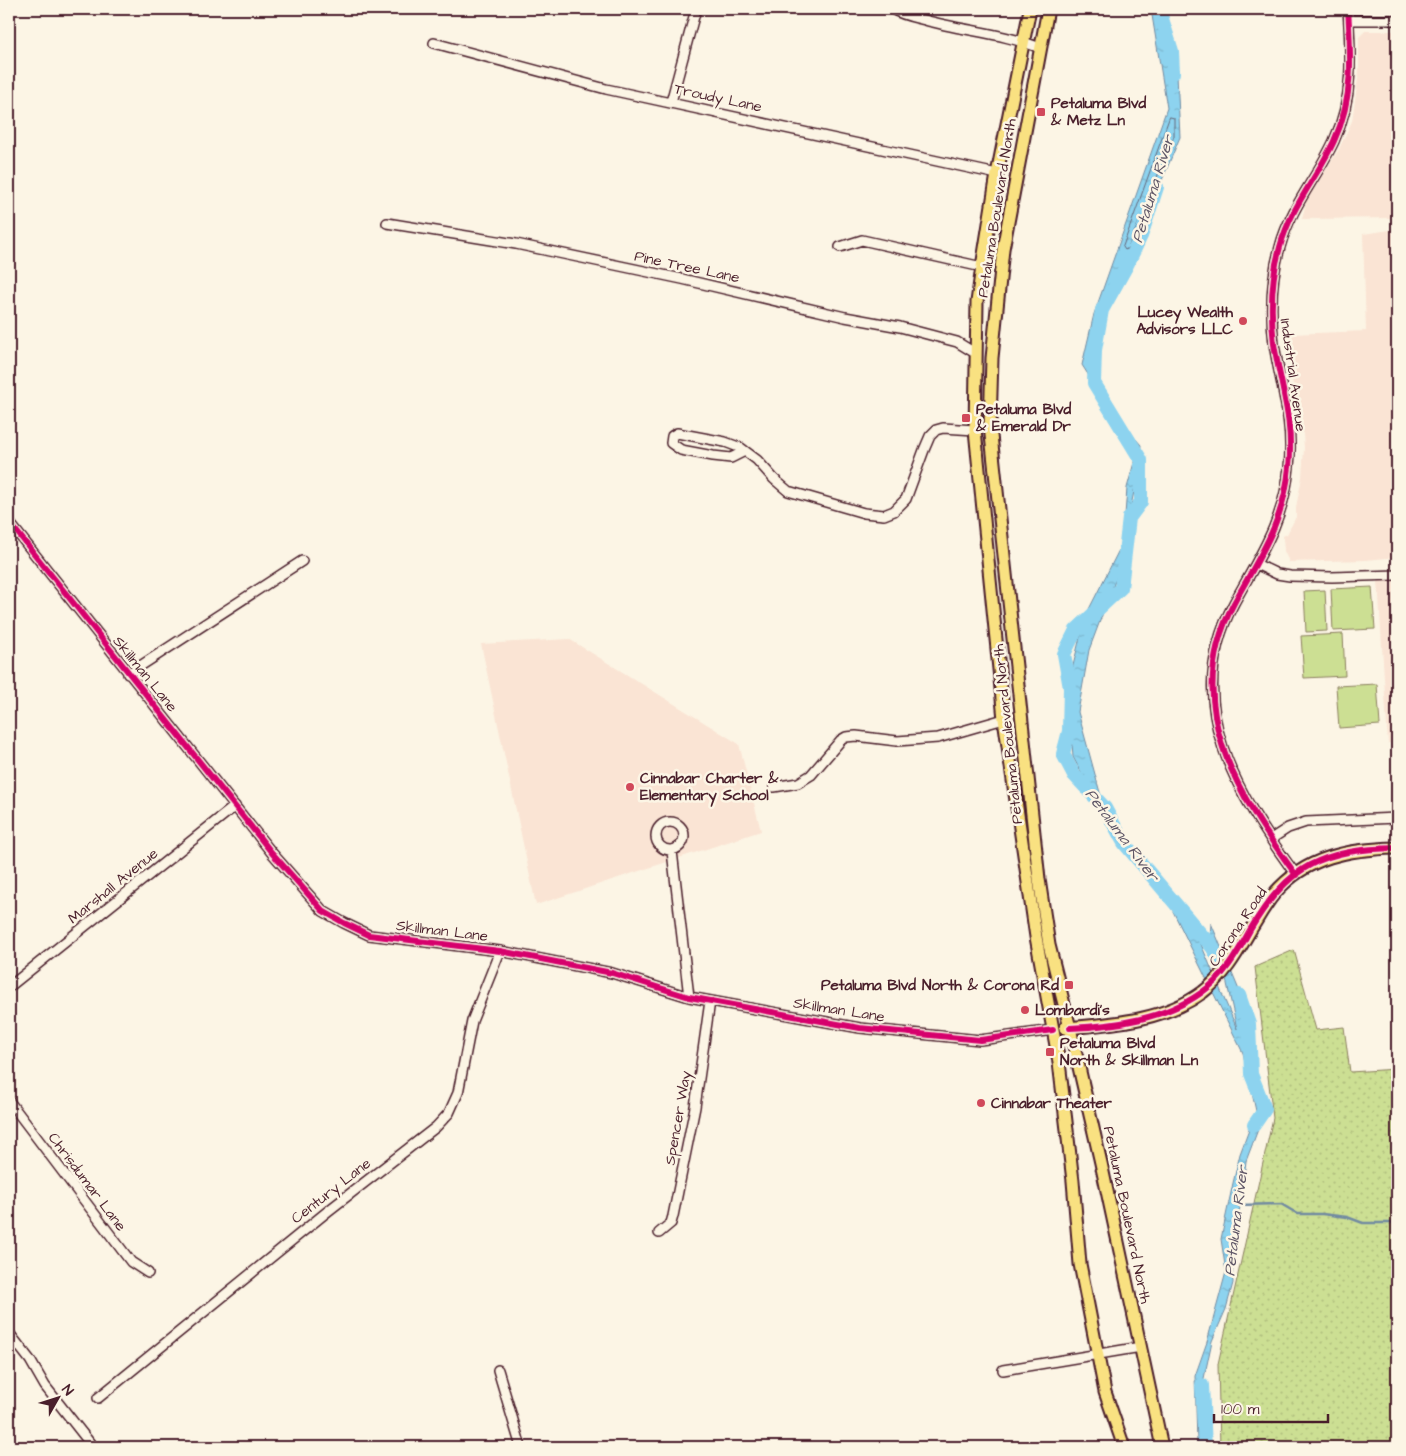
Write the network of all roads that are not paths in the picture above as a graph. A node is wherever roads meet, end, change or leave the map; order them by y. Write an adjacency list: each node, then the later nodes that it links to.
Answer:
1 (696, 9): 11 (street)
2 (892, 9): 8 (street)
3 (1030, 9): 8 (main road, Petaluma Boulevard North)
4 (1048, 9): 10 (main road, Petaluma Boulevard North)
5 (1348, 9): 6 (street, Industrial Avenue)
6 (1349, 20): 7 (street); 21 (street, Industrial Avenue)
7 (1397, 20)
8 (1024, 41): 10 (street); 12 (main road, Petaluma Boulevard North)
9 (434, 43): 11 (street, Troudy Lane)
10 (1040, 48): 36 (main road, Petaluma Boulevard North)
11 (671, 102): 12 (street, Troudy Lane)
12 (997, 174): 15 (main road, Petaluma Boulevard North)
13 (387, 223): 16 (street, Pine Tree Lane)
14 (840, 247): 15 (street)
15 (982, 267): 16 (main road, Petaluma Boulevard North)
16 (975, 353): 17 (main road, Petaluma Boulevard North)
17 (975, 430): 18 (street); 24 (main road, Petaluma Boulevard North)
18 (745, 451): 18 (street)
19 (9, 522): 23 (street, Skillman Lane)
20 (302, 561): 23 (street)
21 (1256, 564): 22 (street); 28 (street, Industrial Avenue)
22 (1397, 575)
23 (128, 674): 26 (street, Skillman Lane)
24 (1004, 719): 25 (street); 37 (main road, Petaluma Boulevard North)
25 (774, 787)
26 (235, 806): 32 (street, Skillman Lane); 33 (street, Marshall Avenue)
27 (1397, 818): 28 (street)
28 (1271, 839): 31 (street, Industrial Avenue)
29 (1397, 848): 31 (main road, Corona Road)
30 (672, 850): 34 (street)
31 (1296, 874): 36 (main road, Corona Road)
32 (500, 951): 34 (street, Skillman Lane); 46 (street, Century Lane)
33 (9, 987)
34 (689, 997): 35 (street, Skillman Lane)
35 (710, 1001): 37 (street, Skillman Lane); 39 (street, Spencer Way)
36 (1070, 1028): 37 (main road, Corona Road); 42 (main road, Petaluma Boulevard North)
37 (1053, 1030): 43 (main road, Petaluma Boulevard North)
38 (9, 1101): 40 (street, Chrisdumar Lane)
39 (659, 1233)
40 (148, 1273)
41 (9, 1333): 47 (street)
42 (1140, 1347): 43 (street); 50 (main road, Petaluma Boulevard North)
43 (1098, 1354): 45 (street); 49 (main road, Petaluma Boulevard North)
44 (498, 1370): 48 (street)
45 (1003, 1370)
46 (98, 1398)
47 (93, 1447)
48 (521, 1447)
49 (1124, 1447)
50 (1162, 1447)

